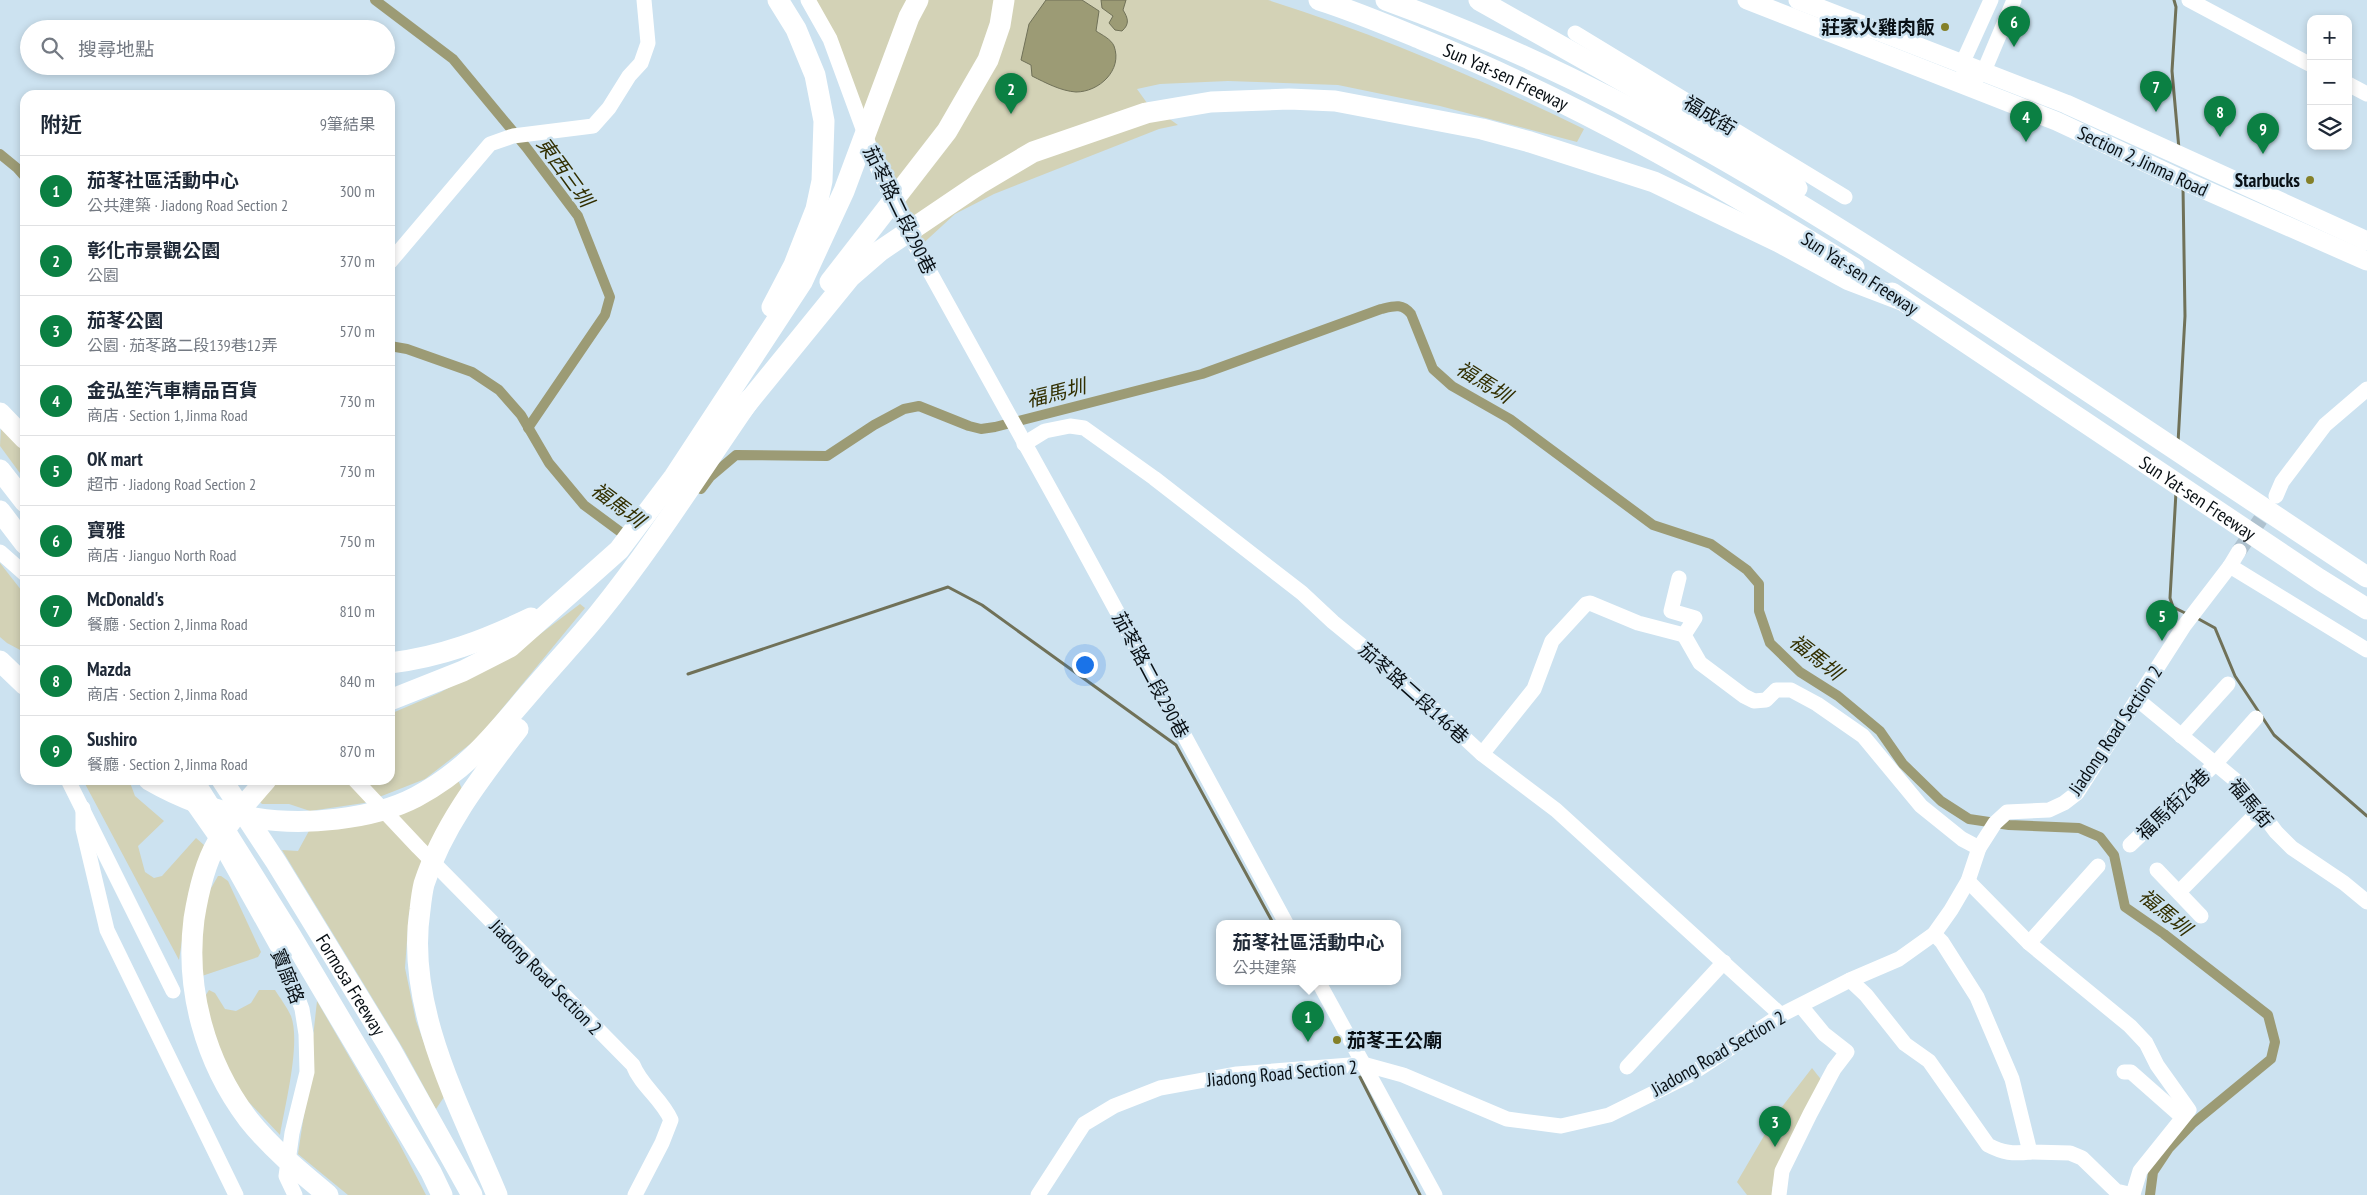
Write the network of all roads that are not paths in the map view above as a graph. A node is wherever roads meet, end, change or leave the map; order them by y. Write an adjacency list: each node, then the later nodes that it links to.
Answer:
1 (644, 0): 26 (street)
2 (770, 0): 19 (street)
3 (778, 0): 29 (highway)
4 (808, 0): 34 (street, 茄苳路二段290巷)
5 (918, 0): 29 (highway)
6 (1004, 0): 31 (highway)
7 (1319, 0): 28 (highway, Sun Yat-sen Freeway)
8 (1386, 0): 24 (highway, Sun Yat-sen Freeway)
9 (1479, 0): 24 (highway)
10 (1747, 0): 21 (main road, Section 2, Jinma Road)
11 (1798, 0): 17 (main road, Section 2, Jinma Road)
12 (1991, 0): 17 (street)
13 (2014, 0): 18 (street)
14 (2189, 0): 16 (street)
15 (1574, 33): 23 (street, 福成街)
16 (2307, 63)
17 (1962, 64): 18 (main road, Section 2, Jinma Road); 21 (street)
18 (1984, 71): 21 (street); 25 (main road, Section 2, Jinma Road)
19 (805, 72)
20 (2352, 86): 22 (street)
21 (1968, 87): 27 (main road, Section 2, Jinma Road)
22 (2367, 94)
23 (1845, 197)
24 (1859, 240): 44 (highway, Sun Yat-sen Freeway)
25 (2367, 241)
26 (395, 256)
27 (2367, 261)
28 (1904, 301): 31 (highway); 47 (highway, Sun Yat-sen Freeway)
29 (762, 344): 46 (highway)
30 (2367, 389): 37 (street)
31 (741, 411): 49 (highway)
32 (0, 413): 33 (highway)
33 (20, 434)
34 (1024, 444): 59 (street, 茄苳路二段146巷); 78 (street, 茄苳路二段290巷)
35 (0, 470): 36 (highway)
36 (20, 496)
37 (2276, 496)
38 (0, 511): 39 (highway)
39 (20, 537)
40 (2238, 551): 42 (street, Jiadong Road Section 2)
41 (0, 552): 43 (street)
42 (2230, 566): 50 (street); 56 (street, Jiadong Road Section 2)
43 (20, 570)
44 (2367, 577)
45 (1679, 578): 48 (street)
46 (558, 604): 52 (highway); 55 (highway)
47 (2367, 609)
48 (1684, 636): 59 (street); 70 (street)
49 (573, 645): 62 (highway); 97 (highway)
50 (2367, 650)
51 (0, 661): 53 (highway)
52 (395, 662)
53 (20, 680)
54 (2228, 684): 58 (street)
55 (395, 698)
56 (2138, 700): 58 (street, 福馬街); 70 (street, Jiadong Road Section 2)
57 (2256, 718): 60 (street, 福馬街26巷)
58 (2182, 736): 60 (street, 福馬街)
59 (1482, 754): 81 (street, 茄苳路二段146巷)
60 (2215, 764): 69 (street, 福馬街); 71 (street, 福馬街26巷)
61 (71, 785): 68 (street)
62 (160, 785)
63 (180, 785): 93 (street, 寶廍路)
64 (196, 785): 95 (highway, Formosa Freeway)
65 (225, 785): 96 (highway, Formosa Freeway)
66 (262, 785): 94 (highway)
67 (360, 785): 98 (street, Jiadong Road Section 2)
68 (83, 808): 84 (street); 92 (street)
69 (2260, 810): 75 (street); 76 (street, 福馬街)
70 (1981, 845): 74 (street, Jiadong Road Section 2)
71 (2130, 845)
72 (2098, 866): 80 (street)
73 (2157, 870): 75 (street)
74 (1968, 881): 79 (street, Jiadong Road Section 2); 80 (street)
75 (2179, 892): 77 (street)
76 (2367, 902)
77 (2201, 916)
78 (1284, 920)
79 (1934, 934): 82 (street, Jiadong Road Section 2); 91 (street)
80 (2029, 943): 90 (street)
81 (1724, 962): 86 (street, 茄苳路二段146巷); 88 (street)
82 (1850, 980): 85 (street, Jiadong Road Section 2); 91 (street)
83 (1320, 985): 87 (street)
84 (173, 991)
85 (1801, 1006): 86 (street, Jiadong Road Section 2); 101 (street)
86 (1781, 1015): 87 (street, Jiadong Road Section 2)
87 (1364, 1064): 99 (street, Jiadong Road Section 2); 100 (street)
88 (1627, 1067)
89 (2124, 1072): 90 (street)
90 (2182, 1117): 102 (street)
91 (2030, 1152): 102 (street)
92 (236, 1195)
93 (295, 1195)
94 (328, 1195)
95 (442, 1195)
96 (472, 1195)
97 (497, 1195)
98 (635, 1195)
99 (1038, 1195)
100 (1435, 1195)
101 (1780, 1195)
102 (2133, 1195)

